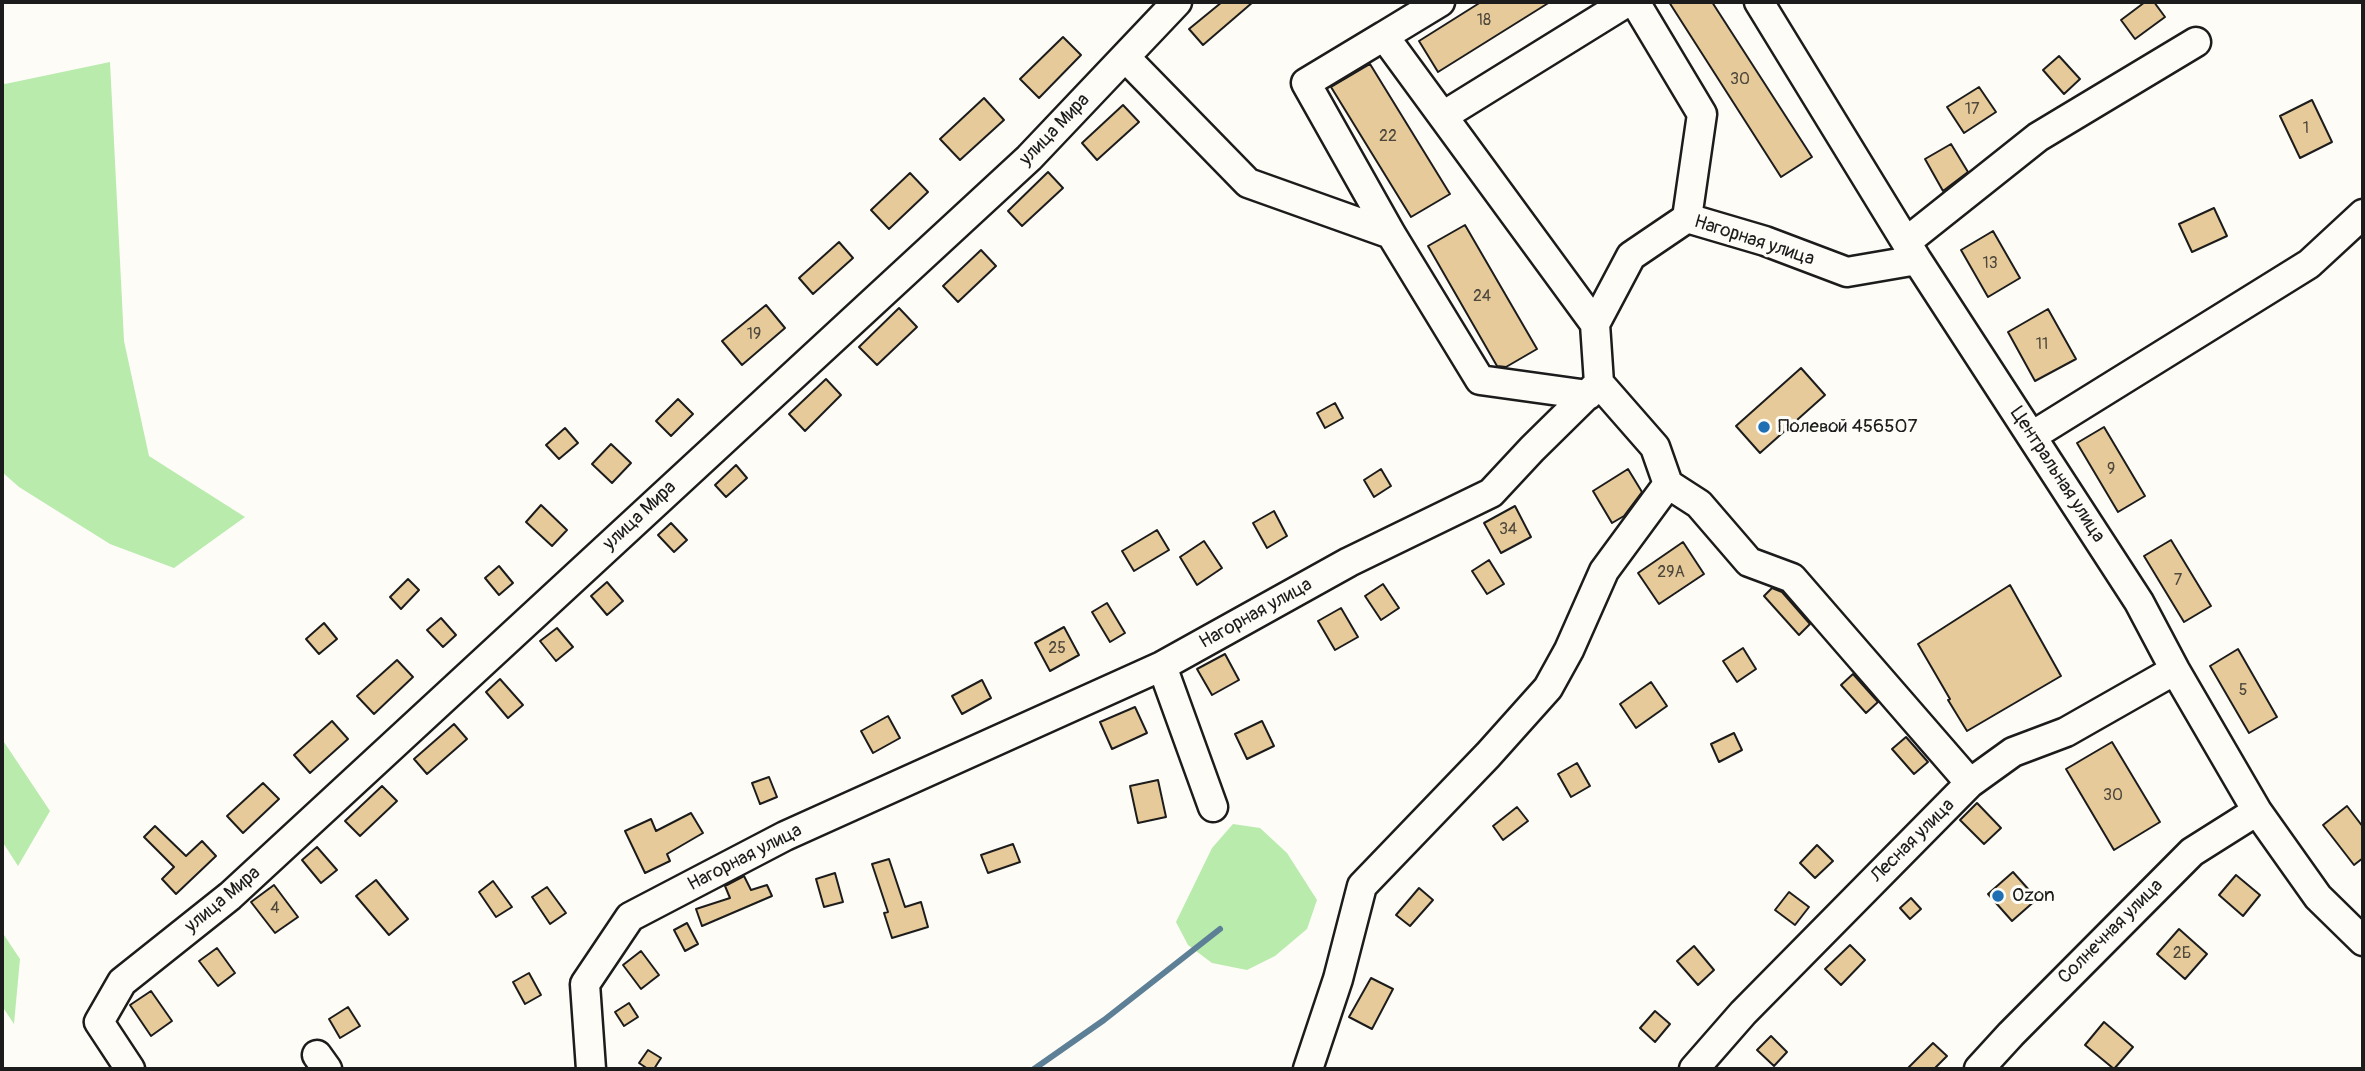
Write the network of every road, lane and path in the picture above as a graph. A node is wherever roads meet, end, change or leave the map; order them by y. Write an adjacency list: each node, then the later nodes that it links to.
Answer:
1 (1177, 2): 7 (street, улица Мира)
2 (1440, 2): 5 (street)
3 (1759, 2): 12 (street, Центральная улица)
4 (1621, 4): 8 (street); 10 (street)
5 (1384, 36): 8 (street); 11 (street)
6 (2196, 42): 12 (street)
7 (1125, 57): 11 (street); 23 (street, улица Мира)
8 (1443, 116): 13 (street)
9 (2363, 214): 15 (street)
10 (1687, 218): 12 (street, Нагорная улица); 13 (street, Нагорная улица)
11 (1391, 234): 14 (street)
12 (1911, 251): 15 (street, Центральная улица)
13 (1595, 324): 14 (street)
14 (1593, 389): 16 (street); 17 (street, Нагорная улица)
15 (2032, 436): 18 (street, Центральная улица)
16 (1668, 484): 19 (street); 25 (street)
17 (1162, 666): 20 (street); 24 (street, Нагорная улица)
18 (2175, 670): 19 (street, Лесная улица); 21 (street, Центральная улица)
19 (1970, 783): 26 (street, Лесная улица)
20 (1213, 807)
21 (2257, 811): 22 (street, Центральная улица); 27 (street, Солнечная улица)
22 (2363, 941)
23 (130, 1069)
24 (591, 1069)
25 (1308, 1069)
26 (1694, 1069)
27 (1979, 1069)

